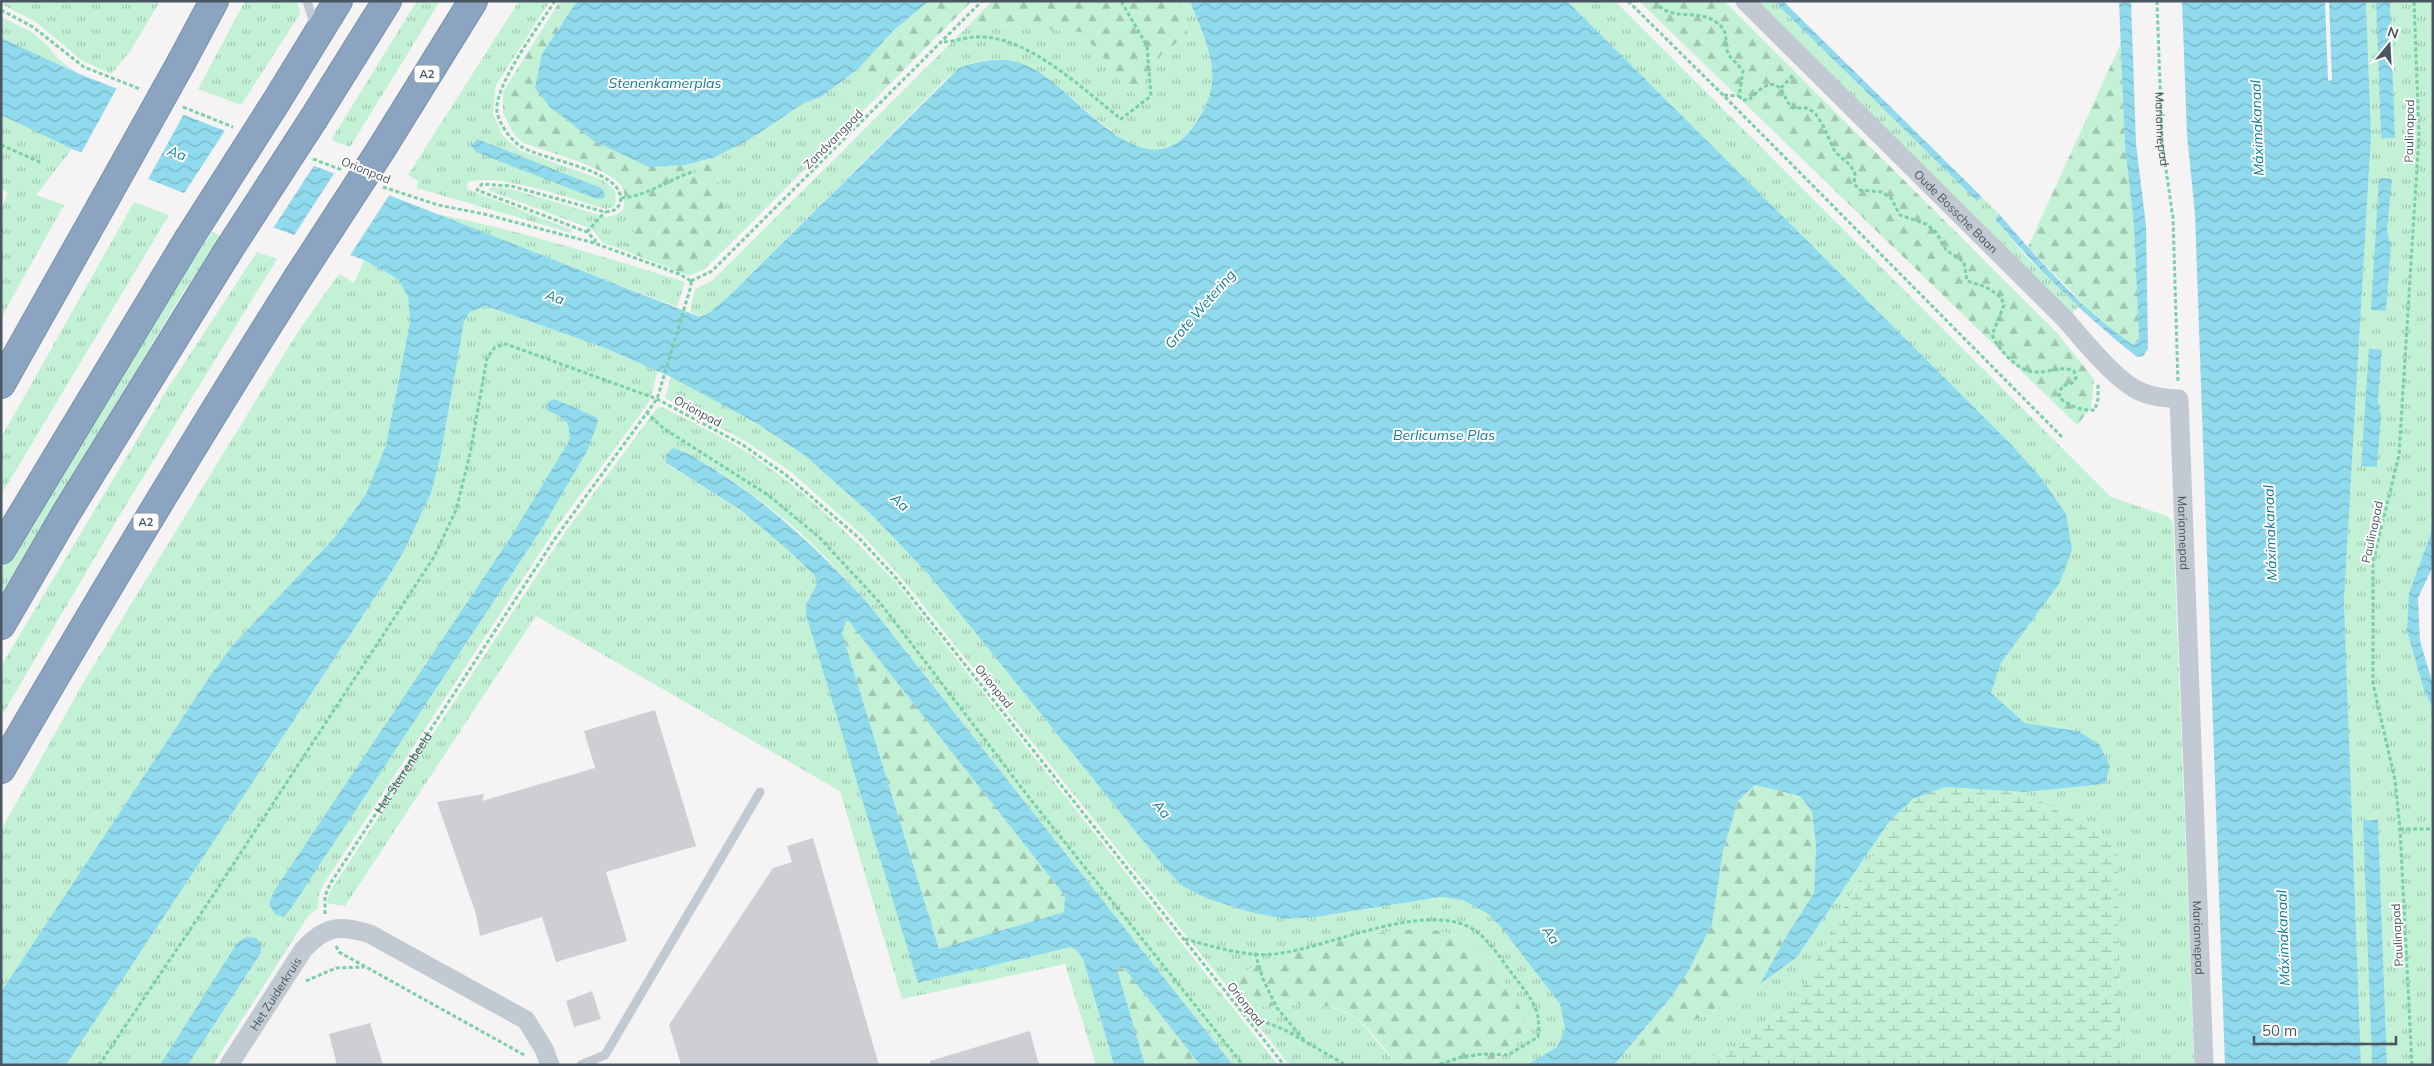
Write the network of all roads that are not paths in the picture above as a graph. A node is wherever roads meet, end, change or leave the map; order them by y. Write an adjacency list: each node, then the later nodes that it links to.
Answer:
1 (214, 1): 8 (highway, bridge)
2 (307, 1): 7 (lane)
3 (338, 1): 7 (highway)
4 (387, 1): 11 (highway, bridge)
5 (473, 1): 12 (highway, A2, bridge)
6 (1745, 1): 9 (street, Oude Bossche Baan)
7 (318, 35): 10 (highway, bridge)
8 (1, 384)
9 (2179, 399): 17 (street, Mariannepad)
10 (1, 550)
11 (1, 625)
12 (1, 768)
13 (760, 792): 16 (lane)
14 (229, 1065): 15 (street, Het Zuiderkruis)
15 (550, 1065)
16 (581, 1065)
17 (2204, 1065)

